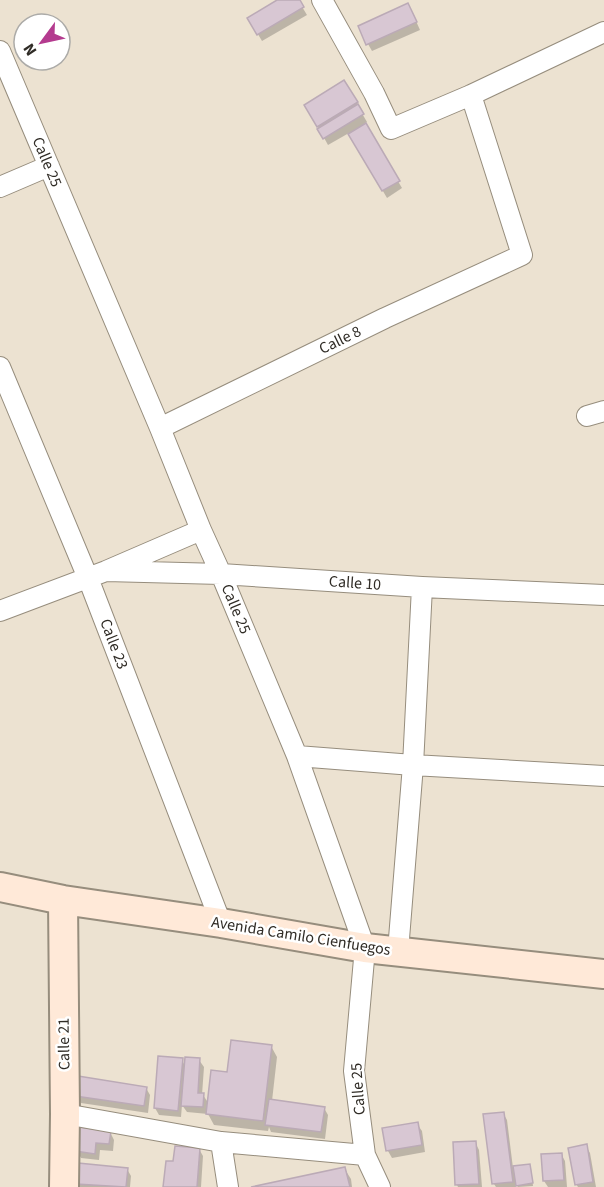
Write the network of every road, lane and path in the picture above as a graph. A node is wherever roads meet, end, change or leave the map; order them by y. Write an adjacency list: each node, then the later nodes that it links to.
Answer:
1 (322, 0): 4 (street)
2 (604, 32): 4 (street)
3 (0, 51): 5 (street, Calle 25)
4 (471, 95): 8 (street, Calle 8)
5 (49, 166): 6 (street); 8 (street, Calle 25)
6 (0, 187)
7 (0, 367): 10 (street, Calle 23)
8 (160, 428): 9 (street, Calle 25)
9 (201, 531): 10 (street); 11 (street, Calle 25)
10 (97, 574): 11 (street, Calle 10); 14 (street); 20 (street, Calle 23)
11 (221, 574): 12 (street, Calle 10); 15 (street, Calle 25)
12 (422, 587): 13 (street, Calle 10); 16 (street)
13 (604, 595)
14 (0, 610)
15 (297, 756): 16 (street); 21 (street, Calle 25)
16 (413, 765): 17 (street); 22 (street)
17 (604, 776)
18 (0, 886): 19 (main road, Avenida Camilo Cienfuegos)
19 (63, 900): 20 (main road, Avenida Camilo Cienfuegos); 24 (main road, Calle 21)
20 (221, 923): 21 (main road, Avenida Camilo Cienfuegos)
21 (365, 948): 22 (main road, Avenida Camilo Cienfuegos); 26 (street, Calle 25)
22 (398, 951): 23 (main road, Avenida Camilo Cienfuegos)
23 (604, 974)
24 (65, 1114): 25 (street); 27 (main road, Calle 21)
25 (221, 1142): 26 (street); 28 (street)
26 (364, 1155): 29 (street, Calle 25)
27 (63, 1187)
28 (228, 1187)
29 (380, 1187)

